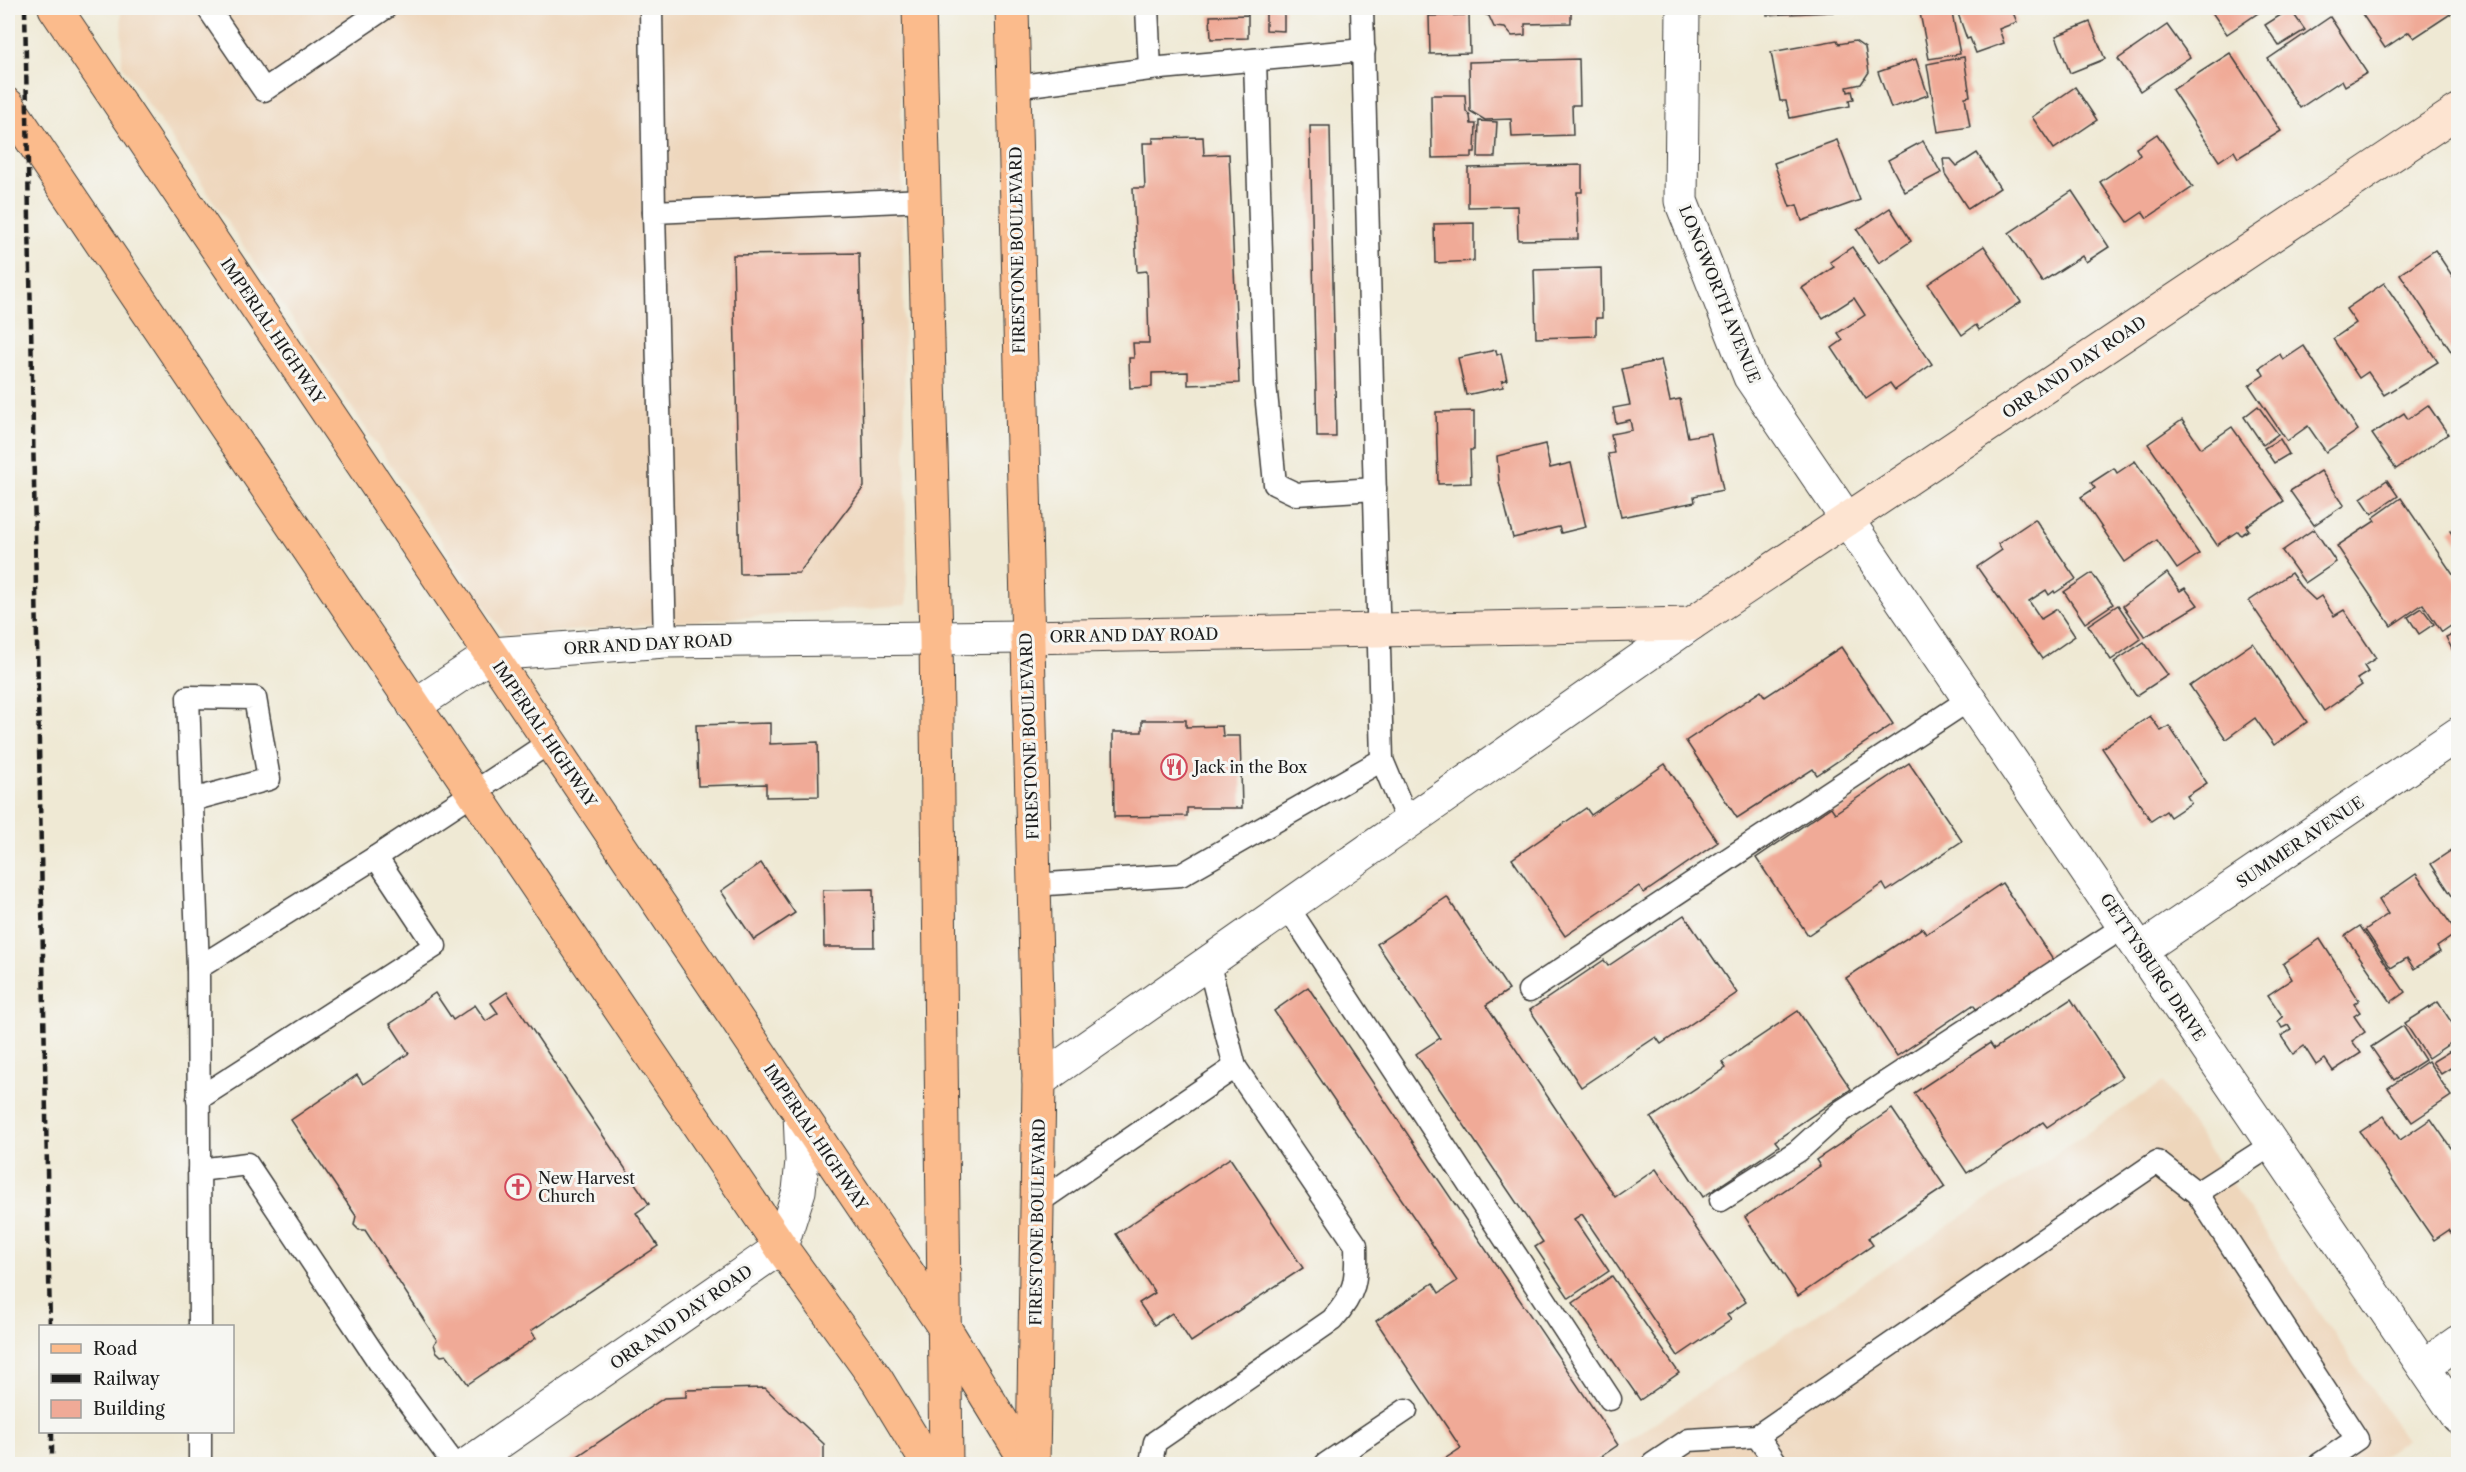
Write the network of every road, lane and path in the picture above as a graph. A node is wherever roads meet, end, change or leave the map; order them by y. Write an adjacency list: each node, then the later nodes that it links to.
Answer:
1 (55, 8): 25 (main road, IMPERIAL HIGHWAY)
2 (208, 8): 3 (lane)
3 (385, 8)
4 (651, 8): 17 (lane)
5 (919, 8): 16 (main road)
6 (1012, 8): 13 (main road, FIRESTONE BOULEVARD)
7 (1147, 8): 12 (lane)
8 (1362, 8): 10 (lane)
9 (1683, 8): 19 (street, LONGWORTH AVENUE)
10 (1364, 50): 11 (lane); 18 (lane)
11 (1255, 60): 12 (lane); 18 (lane)
12 (1150, 69): 13 (lane)
13 (1014, 87): 23 (main road, FIRESTONE BOULEVARD)
14 (8, 105): 27 (main road)
15 (2458, 111): 19 (street, ORR AND DAY ROAD)
16 (924, 200): 17 (lane); 22 (main road)
17 (654, 212): 24 (lane)
18 (1375, 489): 21 (lane)
19 (1847, 518): 20 (street, ORR AND DAY ROAD); 26 (street, GETTYSBURG DRIVE)
20 (1691, 624): 21 (street, ORR AND DAY ROAD); 33 (street, ORR AND DAY ROAD)
21 (1378, 630): 23 (street, ORR AND DAY ROAD); 30 (lane)
22 (936, 637): 23 (street, ORR AND DAY ROAD); 24 (street, ORR AND DAY ROAD); 52 (main road)
23 (1026, 637): 35 (main road, FIRESTONE BOULEVARD)
24 (665, 640): 25 (street, ORR AND DAY ROAD)
25 (492, 654): 27 (street, ORR AND DAY ROAD); 29 (main road, IMPERIAL HIGHWAY)
26 (1970, 699): 37 (street, GETTYSBURG DRIVE); 40 (lane)
27 (414, 706): 31 (main road)
28 (2458, 734): 37 (street, SUMMER AVENUE)
29 (550, 742): 31 (lane); 44 (main road, IMPERIAL HIGHWAY)
30 (1382, 760): 33 (lane); 35 (lane)
31 (475, 792): 34 (lane); 50 (main road)
32 (192, 800): 32 (lane); 39 (lane)
33 (1408, 822): 36 (street, ORR AND DAY ROAD)
34 (376, 857): 39 (lane); 43 (lane)
35 (1033, 885): 42 (main road, FIRESTONE BOULEVARD)
36 (1287, 906): 38 (street, ORR AND DAY ROAD); 55 (lane)
37 (2133, 937): 45 (street, GETTYSBURG DRIVE); 48 (lane)
38 (1208, 961): 41 (lane); 42 (street, ORR AND DAY ROAD)
39 (198, 968): 43 (lane)
40 (1530, 990)
41 (1235, 1067): 49 (lane); 67 (lane)
42 (1039, 1081): 49 (main road, FIRESTONE BOULEVARD)
43 (198, 1099): 46 (lane)
44 (800, 1113): 50 (street); 52 (main road, IMPERIAL HIGHWAY)
45 (2273, 1144): 47 (lane); 54 (street, GETTYSBURG DRIVE)
46 (199, 1170): 51 (lane); 61 (lane)
47 (2197, 1193): 59 (lane); 71 (lane)
48 (1721, 1200)
49 (1037, 1203): 66 (main road, FIRESTONE BOULEVARD)
50 (781, 1247): 62 (street, ORR AND DAY ROAD); 63 (main road)
51 (200, 1325)
52 (944, 1328): 64 (main road); 65 (main road, IMPERIAL HIGHWAY)
53 (2458, 1342): 54 (street)
54 (2424, 1366): 57 (street, GETTYSBURG DRIVE)
55 (1610, 1399)
56 (1406, 1410): 68 (lane)
57 (2458, 1417)
58 (200, 1433): 60 (lane)
59 (1757, 1436): 69 (lane); 70 (lane)
60 (200, 1464)
61 (454, 1464)
62 (468, 1464)
63 (928, 1464)
64 (946, 1464)
65 (1028, 1464)
66 (1033, 1464)
67 (1155, 1464)
68 (1326, 1464)
69 (1653, 1464)
70 (1777, 1464)
71 (2320, 1464)

